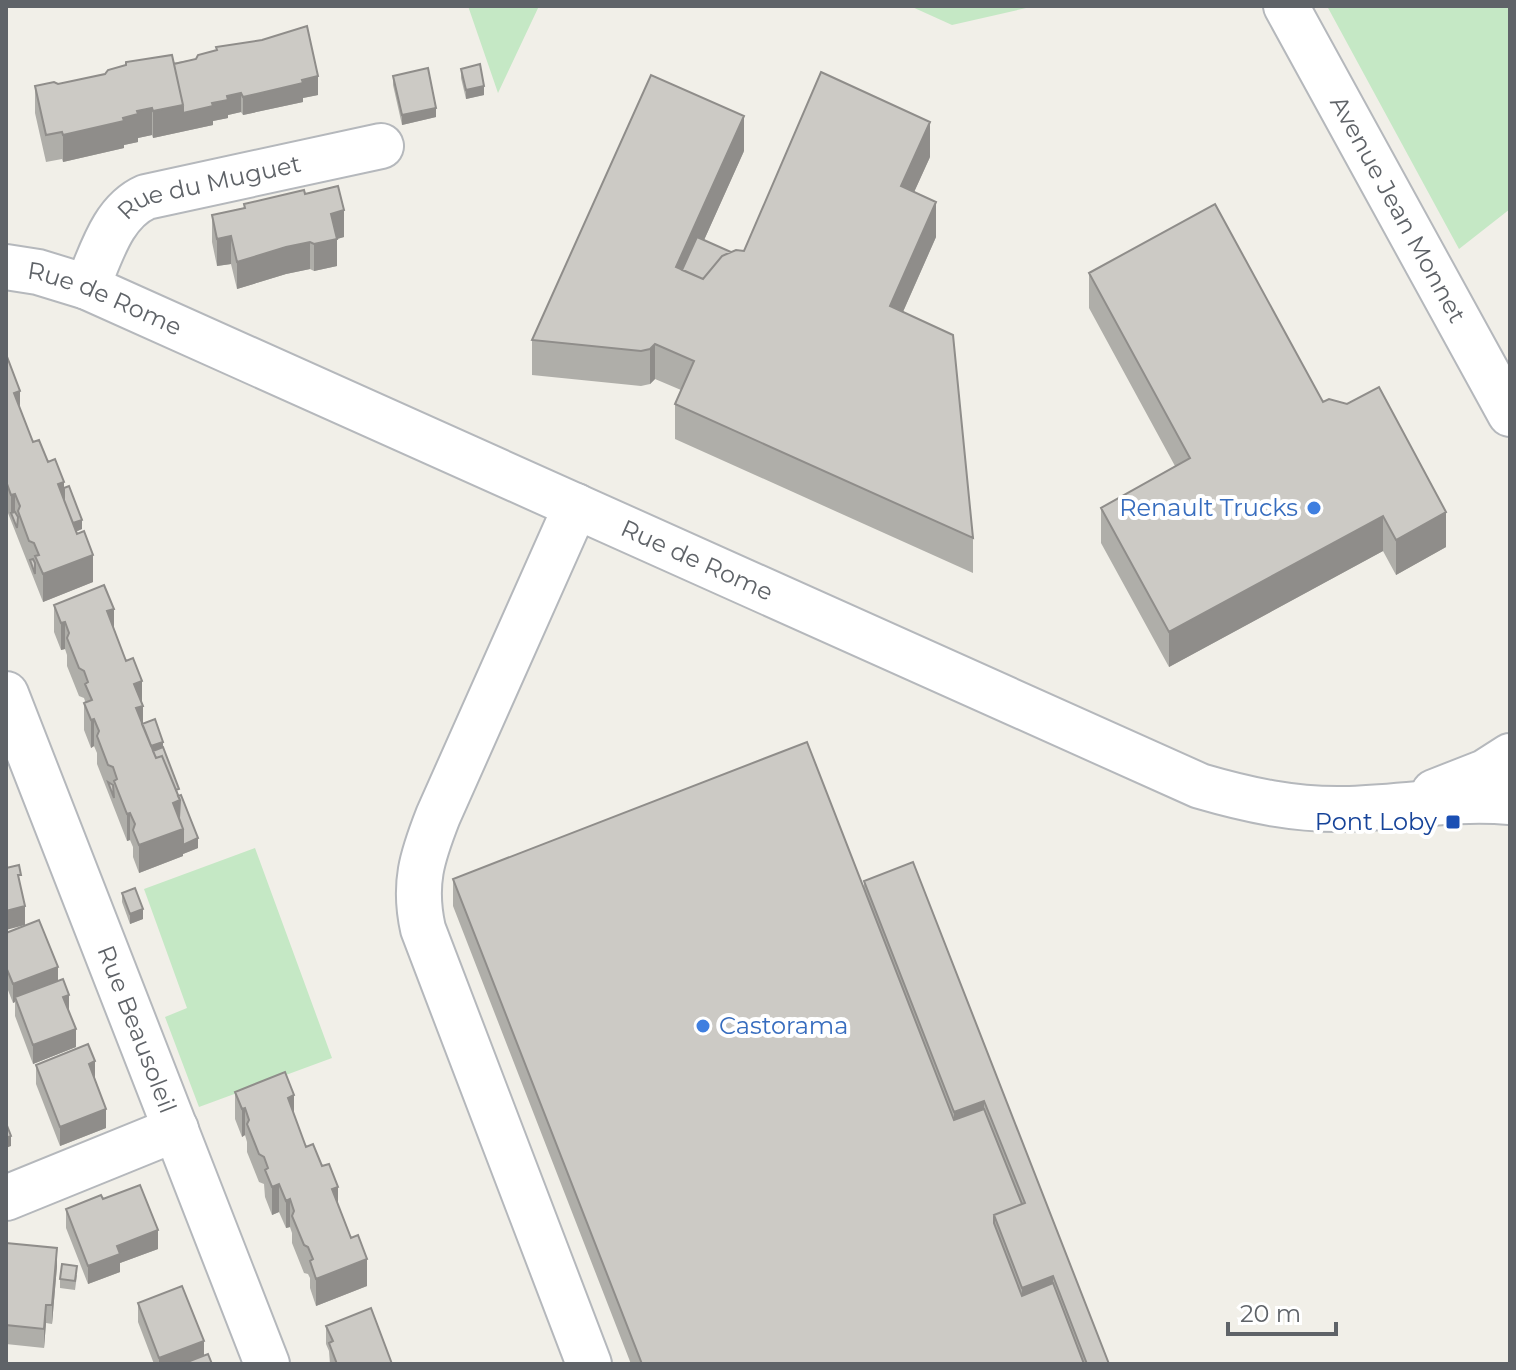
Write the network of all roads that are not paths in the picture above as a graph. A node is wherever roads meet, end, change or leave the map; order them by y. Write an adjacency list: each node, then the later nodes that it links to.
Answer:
1 (1286, 6): 5 (street, Avenue Jean Monnet)
2 (381, 146): 4 (street, Rue du Muguet)
3 (6, 267): 4 (street, Rue de Rome)
4 (87, 287): 6 (street, Rue de Rome)
5 (1510, 414)
6 (576, 506): 10 (street, Rue de Rome); 14 (street)
7 (6, 694): 11 (street, Rue Beausoleil)
8 (1510, 756): 10 (street, Rue de Rome)
9 (1510, 802): 10 (street, Rue de Rome)
10 (1397, 804)
11 (176, 1129): 12 (street); 13 (street, Rue Beausoleil)
12 (6, 1198)
13 (267, 1364)
14 (589, 1364)

